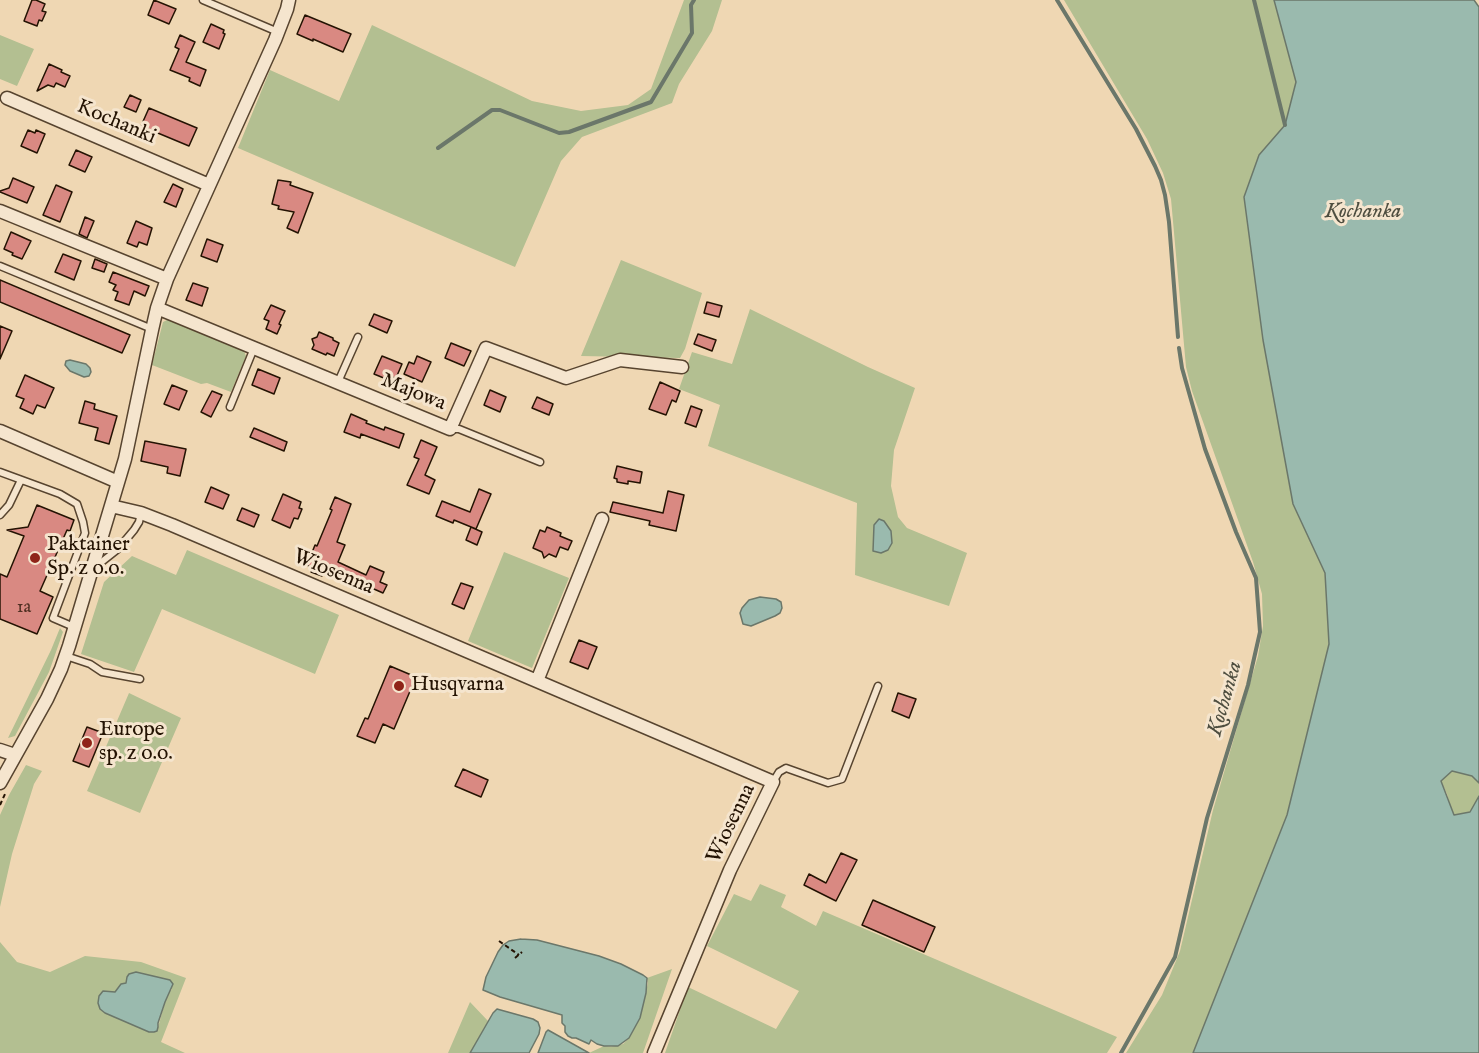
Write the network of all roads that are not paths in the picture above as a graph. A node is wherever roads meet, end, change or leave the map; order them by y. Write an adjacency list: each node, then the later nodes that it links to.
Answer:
1 (203, 0): 3 (lane)
2 (289, 0): 3 (street)
3 (278, 32): 5 (street)
4 (7, 98): 5 (street, Kochanki)
5 (209, 185): 8 (street)
6 (0, 211): 8 (street)
7 (0, 266): 10 (lane)
8 (167, 279): 9 (street)
9 (157, 308): 10 (street); 12 (street, Majowa)
10 (152, 330): 21 (street)
11 (358, 337): 14 (lane)
12 (254, 348): 14 (street, Majowa); 15 (lane)
13 (682, 367): 16 (street, Majowa)
14 (338, 382): 16 (street, Majowa)
15 (230, 407)
16 (450, 429): 18 (lane)
17 (0, 431): 21 (street)
18 (540, 462)
19 (0, 471): 20 (lane)
20 (21, 480): 24 (lane); 27 (lane)
21 (118, 482): 22 (street)
22 (111, 506): 23 (street, Wiosenna); 26 (street)
23 (141, 513): 26 (lane); 30 (street, Wiosenna)
24 (0, 515)
25 (602, 519): 30 (street)
26 (92, 570): 27 (street)
27 (75, 627): 28 (street)
28 (65, 656): 29 (lane); 33 (street)
29 (140, 679)
30 (537, 681): 34 (street, Wiosenna)
31 (878, 686): 34 (lane)
32 (0, 750): 33 (street)
33 (15, 755): 35 (street)
34 (773, 782): 36 (street, Wiosenna)
35 (0, 783)
36 (654, 1053)

